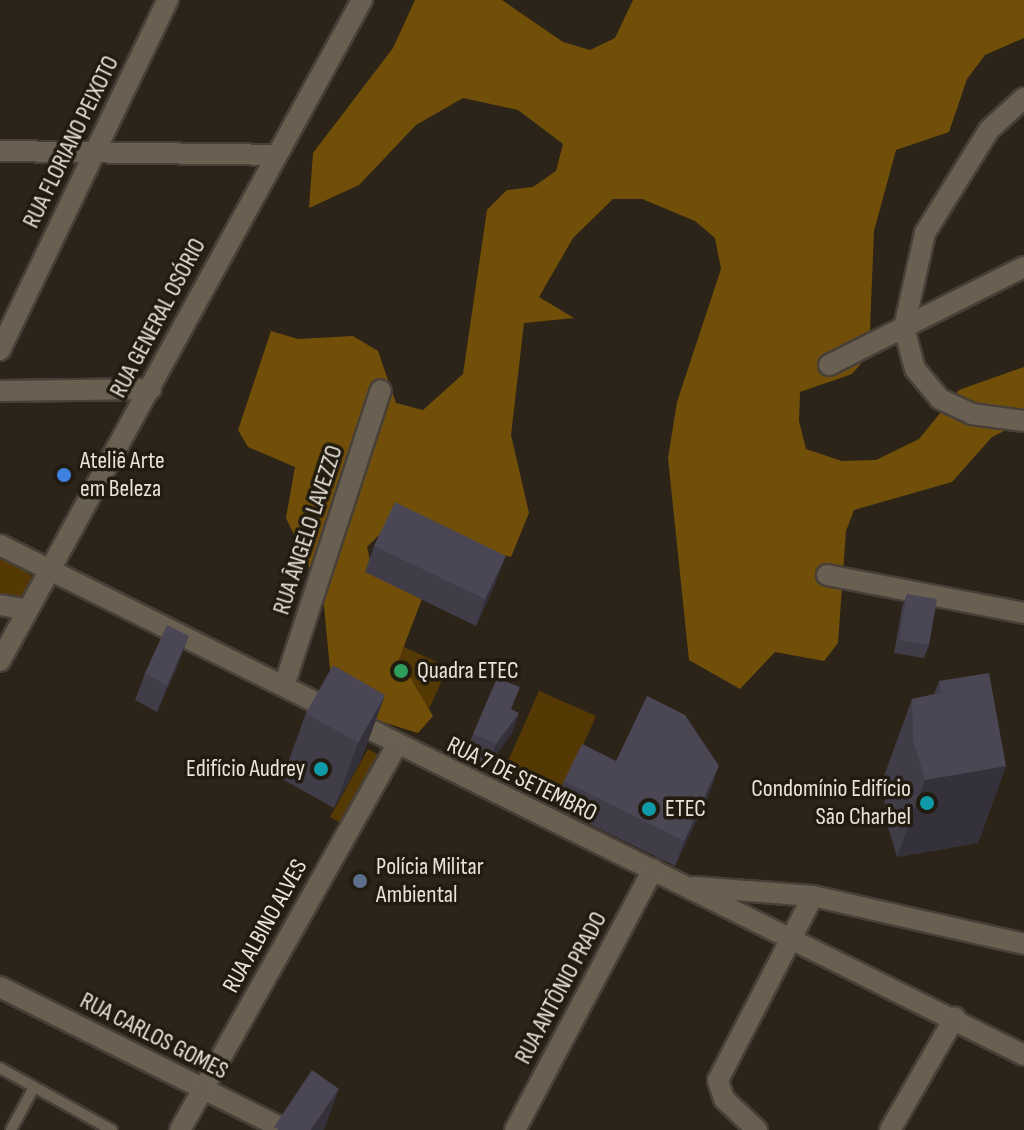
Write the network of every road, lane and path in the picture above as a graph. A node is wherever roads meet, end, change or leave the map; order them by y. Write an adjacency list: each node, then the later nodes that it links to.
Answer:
1 (168, 0): 5 (street, RUA FLORIANO PEIXOTO)
2 (362, 0): 6 (street, RUA GENERAL OSÓRIO)
3 (1024, 98): 8 (street)
4 (0, 151): 5 (street)
5 (94, 152): 6 (street); 9 (street, RUA FLORIANO PEIXOTO)
6 (275, 155): 11 (street, RUA GENERAL OSÓRIO)
7 (1024, 267): 8 (street)
8 (904, 328): 10 (street); 14 (street)
9 (0, 350)
10 (829, 365)
11 (151, 389): 13 (street); 16 (street, RUA GENERAL OSÓRIO)
12 (381, 390): 22 (street, RUA ÂNGELO LAVEZZO)
13 (0, 391)
14 (1024, 421)
15 (0, 545): 16 (street, RUA 7 DE SETEMBRO)
16 (48, 570): 19 (street, RUA GENERAL OSÓRIO); 22 (street, RUA 7 DE SETEMBRO)
17 (827, 575): 20 (street)
18 (0, 605): 19 (street)
19 (28, 610): 21 (street, RUA GENERAL OSÓRIO)
20 (1024, 613)
21 (0, 661)
22 (284, 686): 23 (street, RUA 7 DE SETEMBRO)
23 (396, 747): 24 (street, RUA 7 DE SETEMBRO); 34 (street, RUA ALBINO ALVES)
24 (653, 869): 25 (street, RUA 7 DE SETEMBRO); 39 (street, RUA ANTÔNIO PRADO)
25 (690, 887): 26 (street); 27 (street, RUA 7 DE SETEMBRO)
26 (813, 896): 27 (street); 28 (street)
27 (788, 937): 30 (street, RUA 7 DE SETEMBRO); 40 (street)
28 (1024, 944)
29 (0, 987): 34 (street, RUA CARLOS GOMES)
30 (955, 1017): 31 (street, RUA 7 DE SETEMBRO); 41 (street)
31 (1024, 1055)
32 (0, 1068): 33 (lane)
33 (33, 1089): 35 (lane); 36 (lane)
34 (203, 1090): 37 (street, RUA ALBINO ALVES); 38 (street, RUA CARLOS GOMES)
35 (11, 1130)
36 (112, 1130)
37 (180, 1130)
38 (286, 1130)
39 (515, 1130)
40 (757, 1130)
41 (890, 1130)

